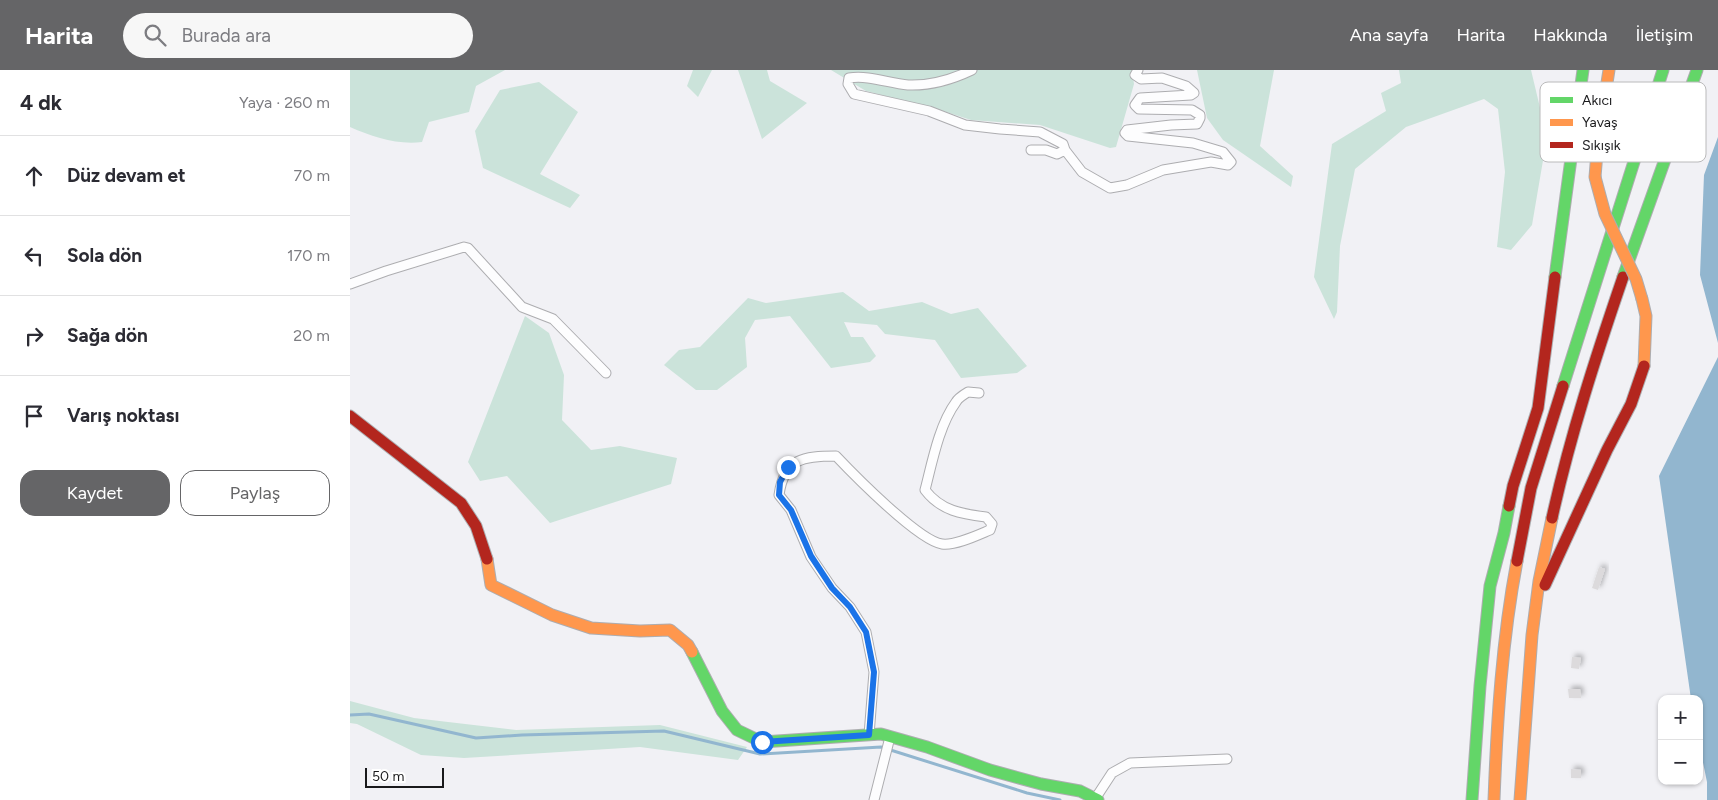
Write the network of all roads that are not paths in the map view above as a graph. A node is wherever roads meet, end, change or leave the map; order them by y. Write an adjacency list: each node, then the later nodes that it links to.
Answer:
1 (972, 70): 8 (street)
2 (1138, 70): 8 (street)
3 (1663, 70): 5 (main road)
4 (1697, 70): 6 (main road)
5 (1659, 82)
6 (1693, 82)
7 (1031, 150): 8 (street)
8 (1065, 150)
9 (1570, 162): 23 (main road)
10 (1597, 162): 17 (main road, bridge)
11 (1634, 162): 24 (main road)
12 (1665, 162): 17 (main road)
13 (350, 284): 14 (street)
14 (606, 373)
15 (979, 393): 18 (street)
16 (350, 416): 18 (main road)
17 (1537, 600): 25 (main road)
18 (869, 735): 19 (main road)
19 (890, 737): 21 (main road); 22 (street)
20 (1227, 759): 21 (street)
21 (1097, 799)
22 (874, 800)
23 (1472, 800)
24 (1494, 800)
25 (1520, 800)

